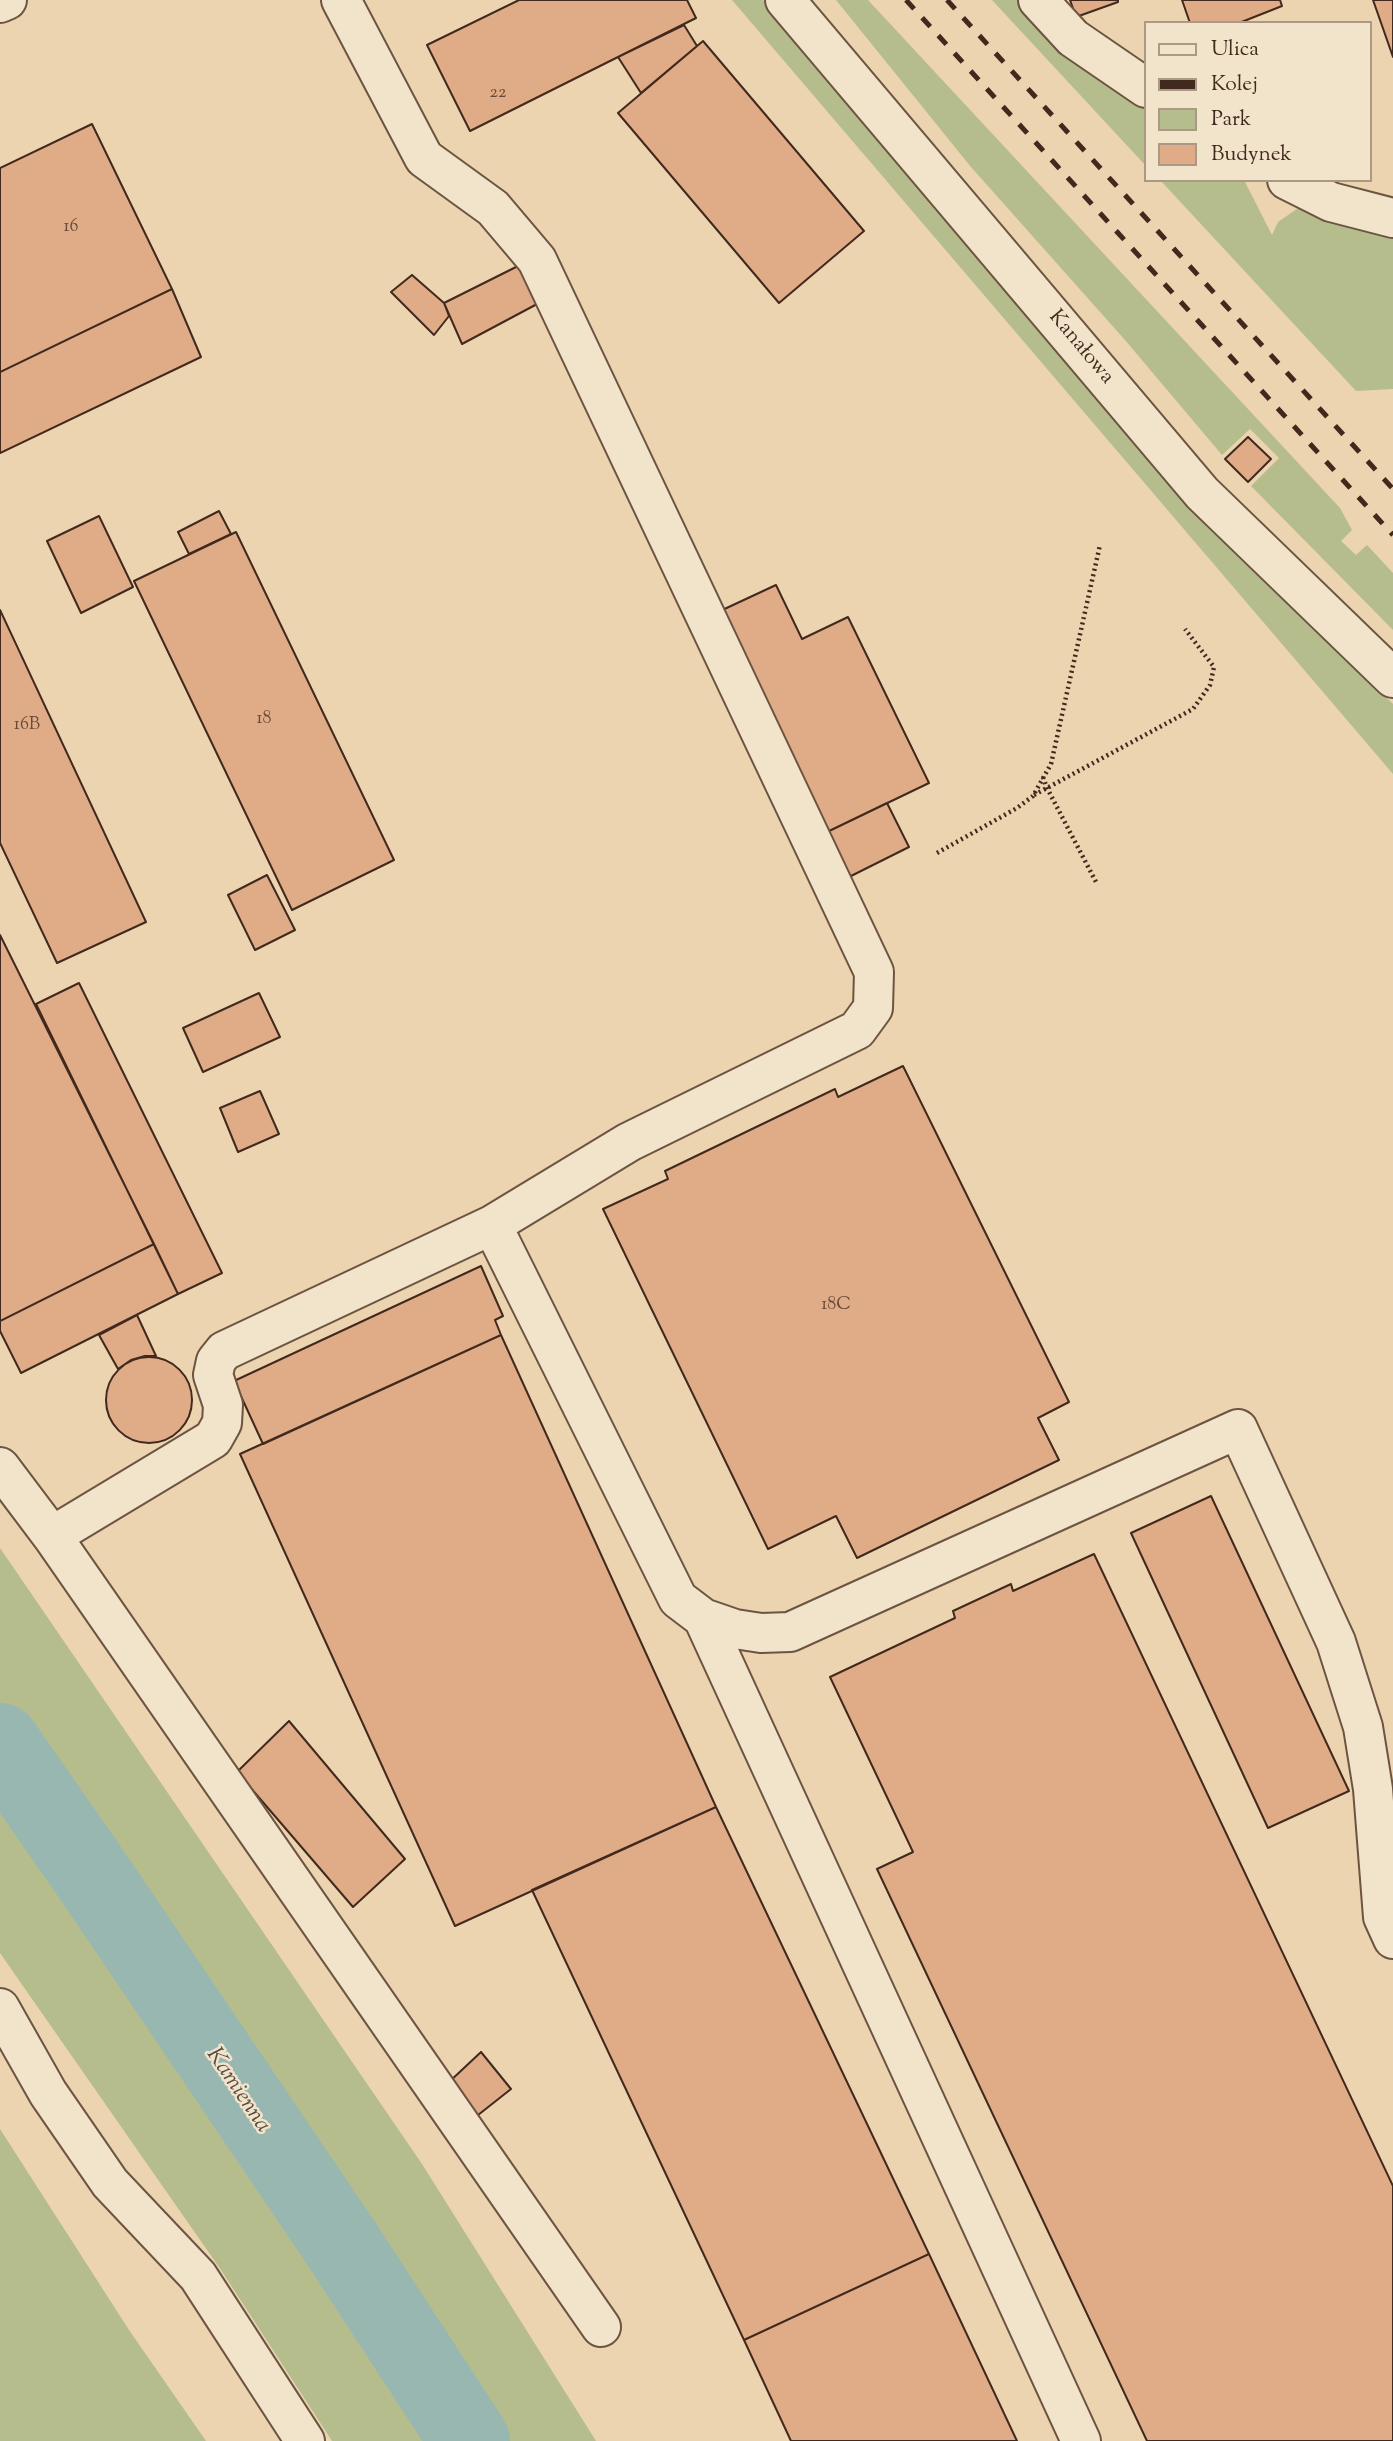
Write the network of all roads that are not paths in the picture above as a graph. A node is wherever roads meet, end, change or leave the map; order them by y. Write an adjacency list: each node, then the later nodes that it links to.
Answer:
1 (7, 0): 5 (street)
2 (341, 0): 10 (street)
3 (785, 0): 9 (street, Kanałowa)
4 (1038, 0): 6 (street)
5 (0, 3)
6 (1144, 87)
7 (1291, 182): 8 (street)
8 (1393, 218)
9 (1393, 678)
10 (492, 1225): 12 (street); 13 (street)
11 (0, 1467): 12 (street)
12 (52, 1536): 16 (street)
13 (703, 1618): 14 (street); 18 (street)
14 (1393, 1939)
15 (0, 2008): 17 (street)
16 (601, 2327)
17 (305, 2441)
18 (1081, 2441)

